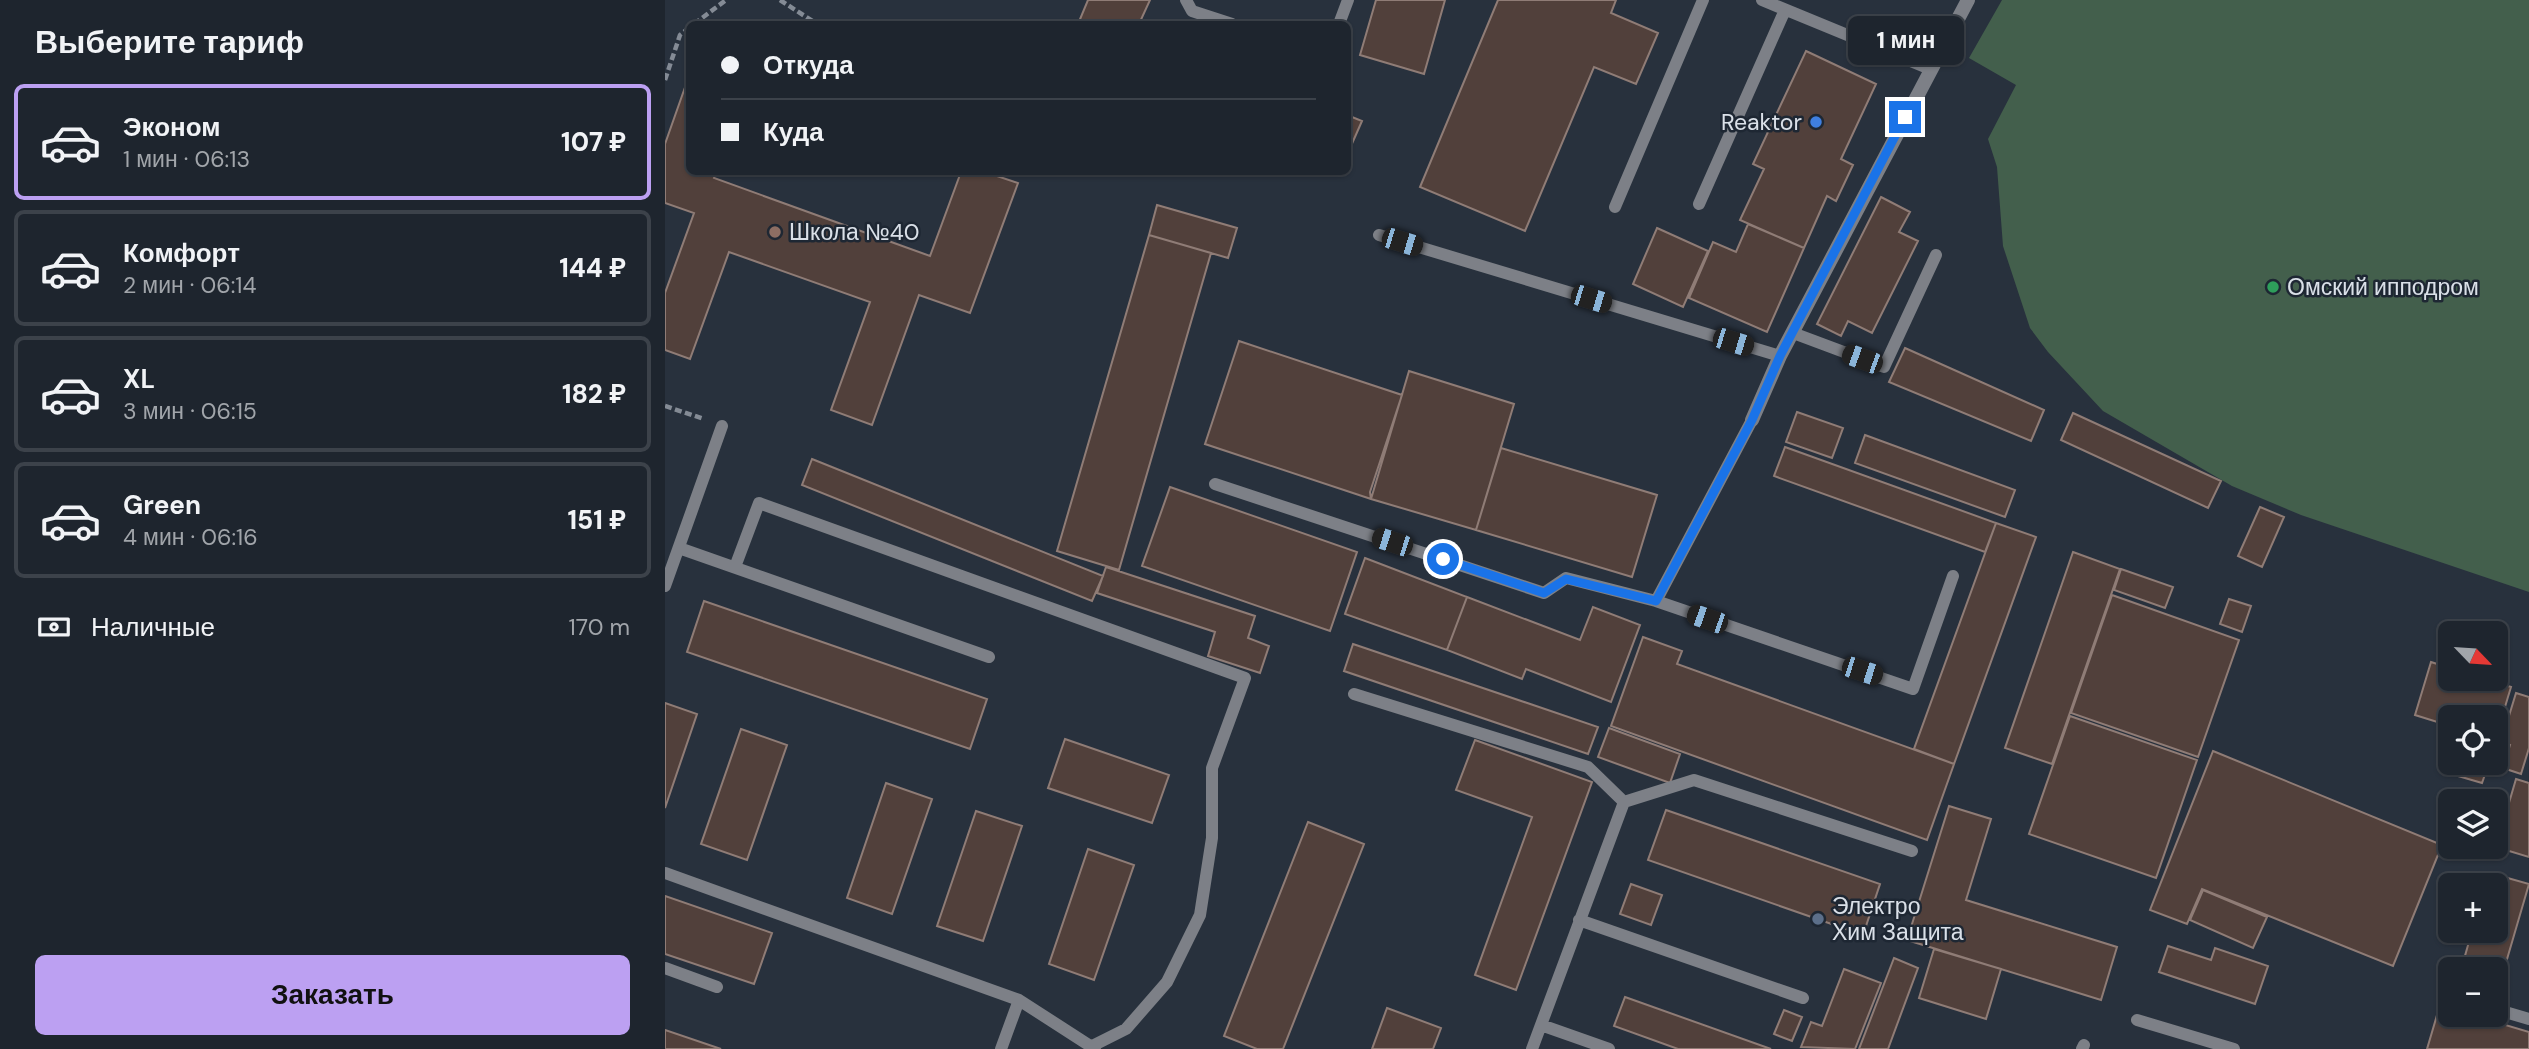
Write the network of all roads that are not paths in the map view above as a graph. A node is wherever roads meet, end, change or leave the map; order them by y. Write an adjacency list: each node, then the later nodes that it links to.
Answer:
1 (1187, 0): 7 (lane)
2 (1349, 0): 8 (lane)
3 (1703, 0): 11 (lane)
4 (1762, 0): 6 (lane)
5 (1968, 0): 9 (street)
6 (1785, 10): 9 (lane); 10 (lane)
7 (1223, 21)
8 (1340, 21)
9 (1930, 69): 14 (street)
10 (1699, 204)
11 (1615, 207)
12 (1379, 234): 15 (lane)
13 (1935, 254): 14 (lane)
14 (1793, 333): 15 (street)
15 (1780, 356): 16 (street)
16 (1752, 420): 23 (lane)
17 (722, 426): 19 (lane)
18 (1215, 484): 23 (lane)
19 (679, 548): 20 (lane); 22 (lane)
20 (736, 567): 24 (lane); 38 (lane)
21 (1953, 576): 23 (lane)
22 (665, 586)
23 (1656, 601)
24 (989, 656)
25 (1354, 694): 26 (lane)
26 (1624, 802): 27 (lane); 29 (lane)
27 (1912, 851)
28 (665, 873): 33 (lane)
29 (1579, 920): 32 (lane); 37 (lane)
30 (665, 968): 31 (lane)
31 (717, 987)
32 (1803, 998)
33 (1019, 1000): 38 (lane); 39 (lane)
34 (2508, 1013): 35 (lane)
35 (2529, 1019)
36 (2137, 1020): 42 (lane)
37 (1541, 1024): 40 (lane); 41 (lane)
38 (1093, 1048)
39 (1001, 1049)
40 (1532, 1049)
41 (1609, 1049)
42 (2234, 1049)

